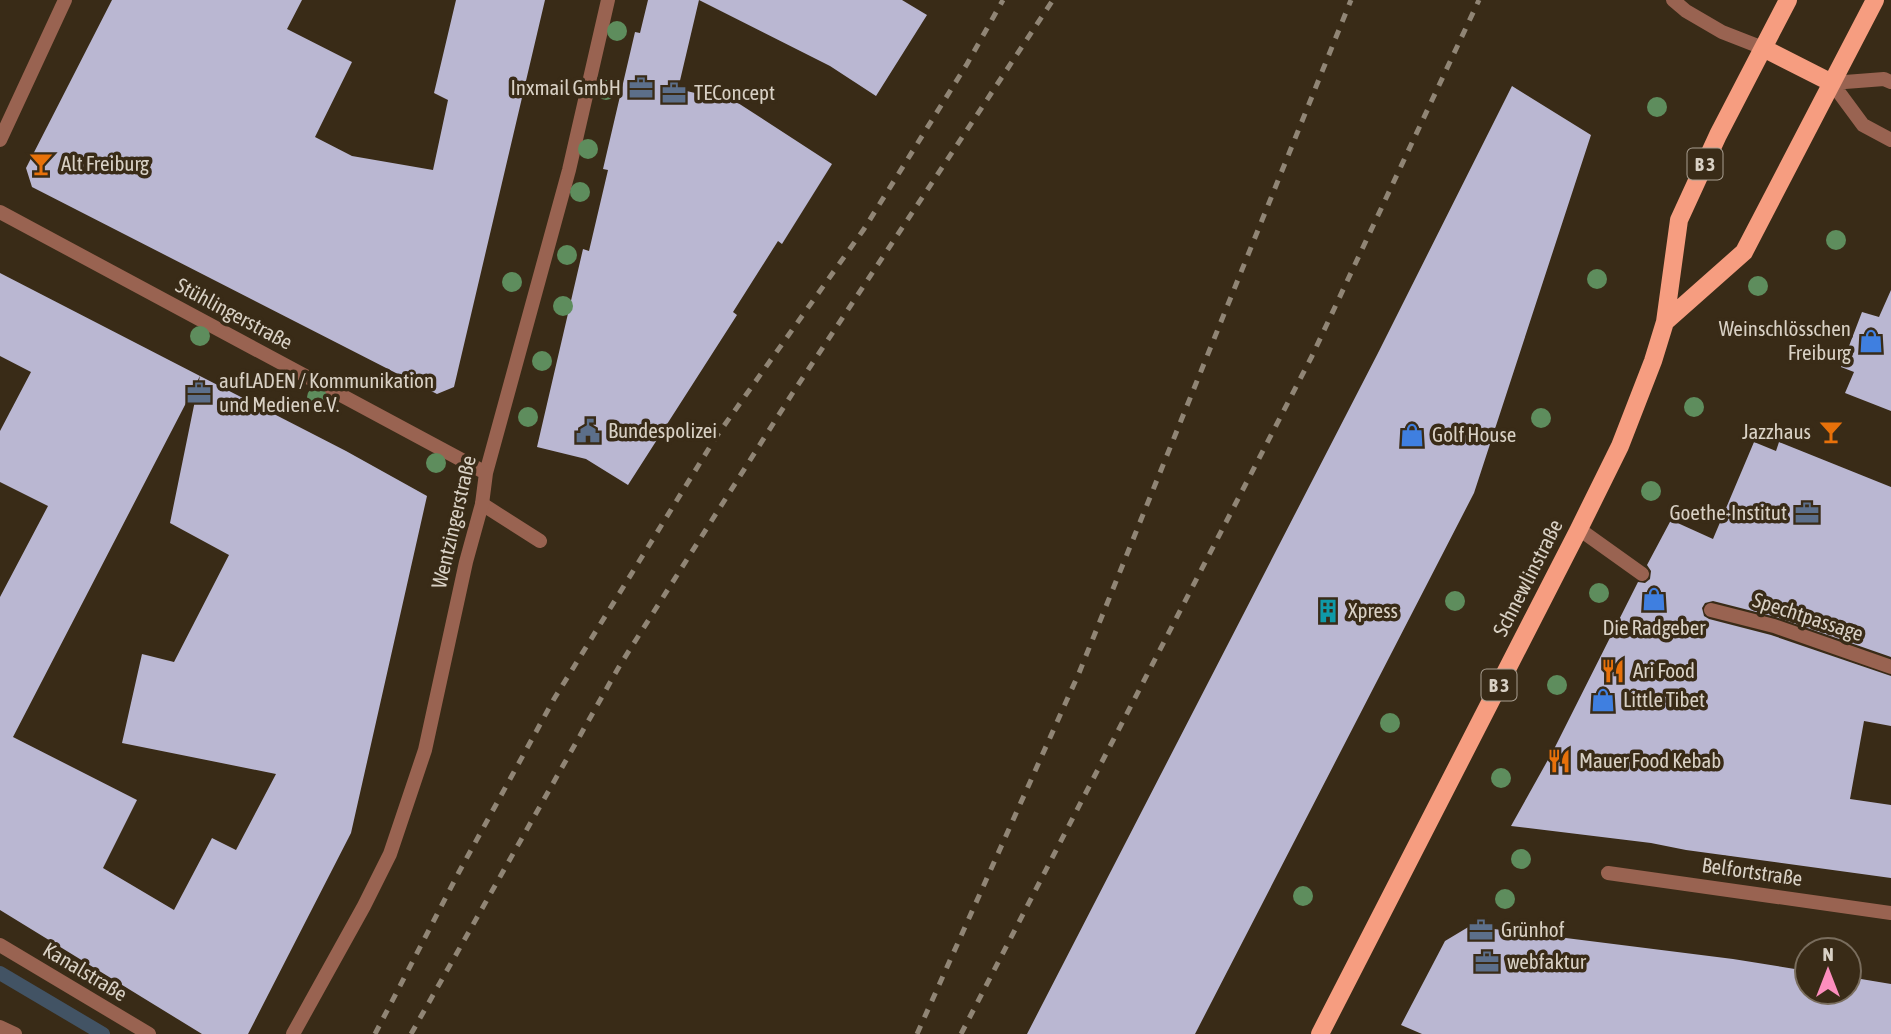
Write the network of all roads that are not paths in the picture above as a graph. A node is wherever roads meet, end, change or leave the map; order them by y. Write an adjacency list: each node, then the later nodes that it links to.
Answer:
1 (65, 0): 10 (street)
2 (608, 0): 14 (street, Wentzingerstraße)
3 (1672, 0): 6 (street)
4 (1788, 0): 7 (main road, B 3)
5 (1875, 0): 9 (main road)
6 (1689, 5): 7 (street)
7 (1763, 48): 9 (main road); 13 (main road, Schnewlinstraße / B 3)
8 (1891, 82): 9 (street)
9 (1832, 83): 11 (street); 13 (main road)
10 (0, 140)
11 (1891, 140)
12 (0, 212): 14 (street, Stühlingerstraße)
13 (1665, 322): 16 (main road, Schnewlinstraße / B 3)
14 (486, 473): 15 (street, Wentzingerstraße)
15 (482, 504): 17 (street); 27 (street, Wentzingerstraße)
16 (1579, 529): 18 (street); 28 (main road, Schnewlinstraße / B 3)
17 (540, 541)
18 (1642, 574)
19 (1711, 610): 20 (street, Spechtpassage)
20 (1891, 667)
21 (1608, 873): 22 (street, Belfortstraße)
22 (1891, 913)
23 (0, 946): 26 (street, Kanalstraße)
24 (0, 1027): 25 (street)
25 (15, 1034)
26 (149, 1034)
27 (293, 1034)
28 (1320, 1034)

